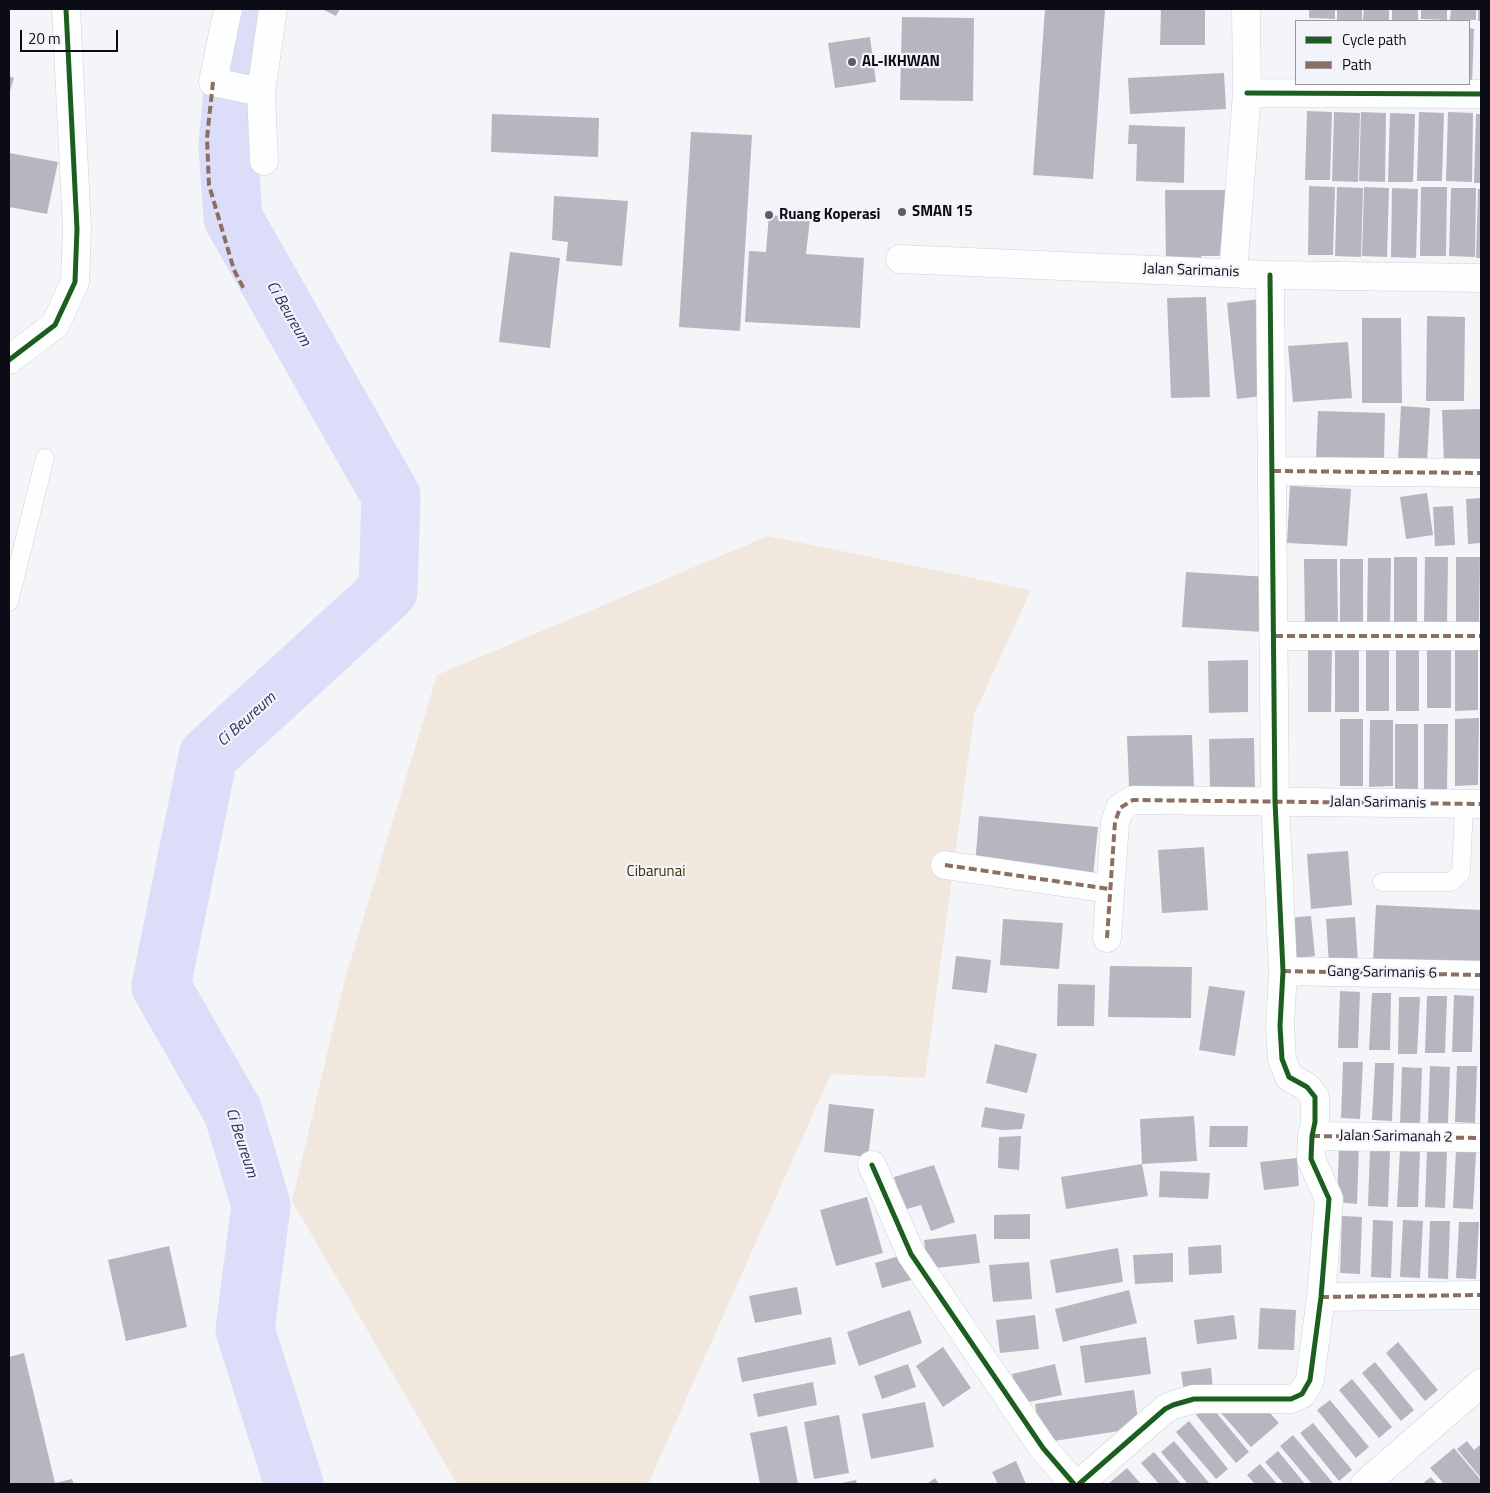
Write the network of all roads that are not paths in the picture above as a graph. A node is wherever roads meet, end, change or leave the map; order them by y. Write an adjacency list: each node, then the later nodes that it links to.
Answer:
1 (66, 9): 13 (street)
2 (228, 9): 5 (street)
3 (273, 9): 5 (street)
4 (1246, 9): 6 (street)
5 (244, 88): 8 (street)
6 (1247, 93): 7 (street); 10 (street)
7 (1481, 94)
8 (264, 161)
9 (900, 259): 10 (street, Jalan Sarimanis)
10 (1233, 273): 11 (street, Jalan Sarimanis)
11 (1270, 275): 12 (street, Jalan Sarimanis); 15 (street)
12 (1481, 278)
13 (9, 360)
14 (45, 458): 17 (lane)
15 (1273, 471): 16 (street); 18 (street)
16 (1481, 473)
17 (9, 602)
18 (1275, 636): 19 (street); 20 (street)
19 (1481, 636)
20 (1275, 801): 21 (street, Jalan Sarimanis); 24 (street, Jalan Sarimanis); 26 (street)
21 (1472, 804): 23 (lane)
22 (944, 865): 24 (street)
23 (1382, 882)
24 (1109, 889): 25 (street)
25 (1107, 938)
26 (1284, 971): 27 (street, Gang Sarimanis 6); 28 (street)
27 (1481, 975)
28 (1312, 1136): 29 (street, Jalan Sarimanah 2); 31 (street)
29 (1481, 1138)
30 (872, 1165): 34 (street)
31 (1321, 1296): 32 (street); 35 (street)
32 (1481, 1296)
33 (1481, 1383): 36 (street)
34 (1074, 1484)
35 (1079, 1484)
36 (1365, 1484)

